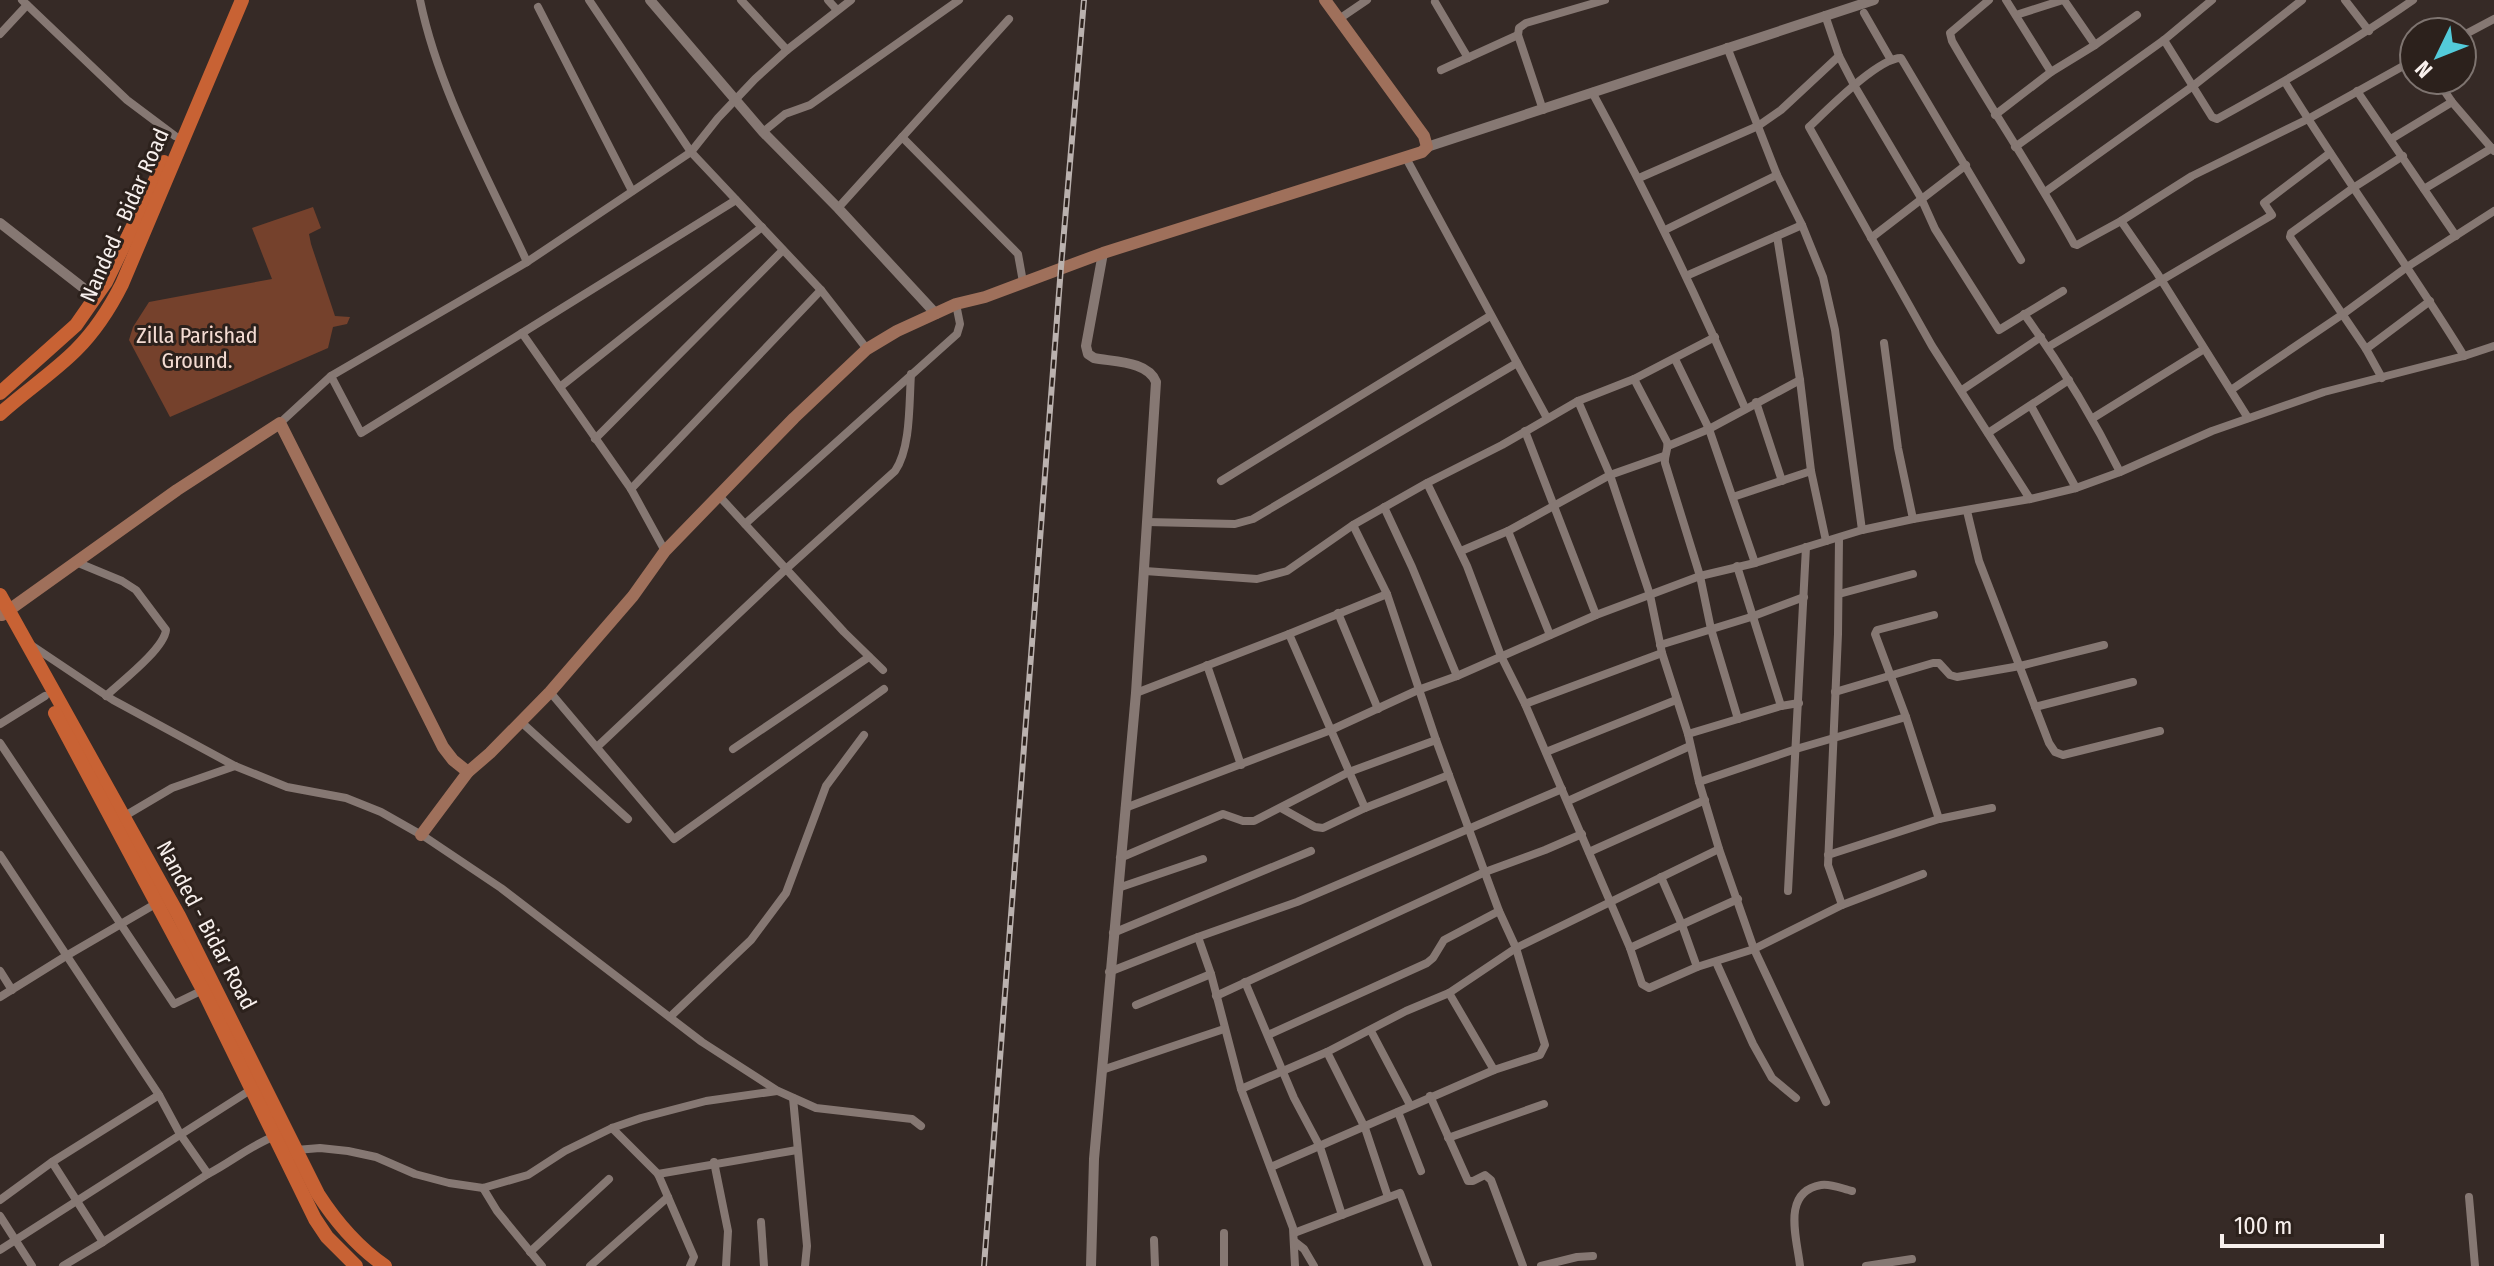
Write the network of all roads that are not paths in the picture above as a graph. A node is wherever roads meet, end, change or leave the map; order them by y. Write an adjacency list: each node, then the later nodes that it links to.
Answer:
1 (233, 0): 58 (highway, Nanded - Bidar Road)
2 (242, 0): 130 (highway, Nanded - Bidar Road)
3 (420, 0): 90 (street)
4 (589, 0): 64 (street)
5 (650, 0): 51 (street)
6 (741, 0): 38 (street)
7 (828, 0): 25 (street)
8 (851, 0): 25 (street)
9 (959, 0): 57 (street)
10 (1325, 0): 31 (main road)
11 (1367, 0): 31 (street)
12 (1605, 0): 34 (street)
13 (1874, 0): 23 (street)
14 (1989, 0): 54 (street)
15 (2006, 0): 28 (street)
16 (2063, 0): 28 (street); 36 (street)
17 (2212, 0): 35 (street)
18 (2302, 0): 47 (street)
19 (2345, 0): 32 (street)
20 (2413, 0): 32 (street)
21 (1436, 1): 40 (street)
22 (24, 2): 33 (street); 58 (street)
23 (1844, 5): 27 (street)
24 (538, 7): 73 (street)
25 (837, 10): 38 (street)
26 (1864, 13): 41 (street)
27 (1825, 15): 37 (street); 39 (street)
28 (2016, 15): 44 (street)
29 (2137, 15): 36 (street)
30 (1009, 19): 59 (street)
31 (1339, 19): 61 (main road)
32 (2369, 31): 45 (street)
33 (0, 34)
34 (1518, 35): 40 (street); 53 (street)
35 (2164, 40): 47 (street); 62 (street)
36 (2095, 45): 44 (street)
37 (1727, 47): 49 (street); 56 (street)
38 (787, 50): 51 (street)
39 (1839, 56): 46 (street); 56 (street)
40 (1468, 58): 43 (street)
41 (1891, 60): 46 (street); 68 (street)
42 (2398, 69): 48 (street)
43 (1441, 70)
44 (2051, 72): 54 (street)
45 (2285, 82): 47 (street); 55 (street)
46 (1854, 85): 75 (street); 86 (street)
47 (2193, 86): 74 (street)
48 (2357, 91): 55 (street); 60 (street)
49 (1592, 92): 53 (street); 70 (street)
50 (2448, 96): 52 (street)
51 (736, 100): 57 (street); 64 (street)
52 (2452, 102): 60 (street); 63 (street)
53 (1543, 110): 61 (street)
54 (1995, 115): 62 (street)
55 (2308, 119): 65 (street); 79 (street)
56 (1758, 126): 69 (street); 70 (street)
57 (763, 132): 77 (street)
58 (175, 136): 97 (highway, Nanded - Bidar Road)
59 (902, 137): 77 (street); 94 (street)
60 (2391, 139): 66 (street)
61 (1427, 147): 67 (main road)
62 (2015, 147): 74 (street)
63 (2493, 150): 72 (street)
64 (691, 152): 73 (street); 76 (street)
65 (2330, 153): 71 (street); 93 (street)
66 (2403, 156): 71 (street); 72 (street)
67 (1406, 158): 88 (main road); 103 (street)
68 (1966, 165): 75 (street); 89 (street)
69 (1777, 175): 81 (street); 83 (street)
70 (1639, 178): 83 (street)
71 (2353, 188): 91 (street); 102 (street)
72 (2424, 189): 85 (street)
73 (632, 191): 90 (street)
74 (2045, 192): 79 (street)
75 (1921, 198): 86 (street); 101 (street)
76 (736, 200): 82 (street); 104 (street)
77 (838, 208): 100 (street)
78 (2494, 211): 85 (street)
79 (2121, 221): 93 (street)
80 (0, 223): 97 (street)
81 (1802, 225): 84 (street); 159 (street)
82 (762, 227): 87 (street); 122 (street)
83 (1665, 230): 92 (street)
84 (1777, 236): 92 (street); 120 (street)
85 (2456, 236): 91 (street)
86 (1871, 238): 123 (street)
87 (783, 250): 95 (street); 138 (street)
88 (1103, 253): 94 (main road); 156 (street)
89 (2021, 260)
90 (527, 262): 117 (street)
91 (2407, 267): 98 (street); 102 (street)
92 (1686, 276): 105 (street)
93 (2161, 281): 109 (street); 111 (street)
94 (1023, 282): 99 (main road)
95 (821, 290): 110 (street); 148 (street)
96 (2063, 291): 101 (street)
97 (95, 297): 125 (highway, Nanded - Bidar Road)
98 (2430, 301): 112 (street); 113 (street)
99 (956, 304): 100 (main road); 116 (street)
100 (936, 314): 110 (main road)
101 (2024, 314): 106 (street)
102 (2343, 314): 112 (street); 124 (street)
103 (1490, 316): 115 (street); 144 (street)
104 (522, 333): 117 (street); 122 (street)
105 (1715, 337): 114 (street); 129 (street)
106 (2041, 337): 109 (street); 123 (street)
107 (1884, 343): 155 (street)
108 (2494, 346): 113 (street)
109 (2048, 347): 121 (street)
110 (867, 349): 149 (main road)
111 (2204, 349): 124 (street); 132 (street)
112 (2366, 349): 118 (street)
113 (2464, 356): 118 (street)
114 (1675, 359): 119 (street); 135 (street)
115 (1517, 363): 131 (street); 156 (street)
116 (911, 374): 157 (street); 169 (street)
117 (331, 376): 134 (street)
118 (2382, 378): 133 (street)
119 (1634, 379): 126 (street); 139 (street)
120 (1800, 380): 127 (street); 141 (street)
121 (2069, 380): 128 (street); 132 (street)
122 (560, 387): 138 (street)
123 (1962, 390): 137 (street)
124 (2231, 390): 133 (street)
125 (0, 393)
126 (1578, 401): 131 (street); 143 (street)
127 (1756, 402): 129 (street); 145 (street)
128 (2031, 406): 137 (street); 147 (street)
129 (1745, 408): 135 (street)
130 (0, 414)
131 (1547, 418): 136 (street)
132 (2093, 418): 142 (street)
133 (2248, 418): 142 (street)
134 (280, 423): 166 (main road); 228 (main road)
135 (1709, 429): 139 (street); 150 (street)
136 (1525, 431): 146 (street); 153 (street)
137 (1988, 433): 151 (street)
138 (595, 439): 148 (street)
139 (1668, 446): 140 (street)
140 (1664, 456): 143 (street); 172 (street)
141 (1811, 471): 145 (street); 162 (street)
142 (2120, 472): 147 (street)
143 (1610, 475): 153 (street); 176 (street)
144 (1221, 481)
145 (1782, 481): 150 (street)
146 (1427, 483): 152 (street); 165 (street)
147 (2076, 488): 151 (street)
148 (631, 489): 164 (street)
149 (720, 497): 157 (street); 164 (main road)
150 (1733, 497): 167 (street)
151 (2030, 499): 154 (street)
152 (1384, 507): 158 (street); 194 (street)
153 (1552, 507): 160 (street); 180 (street)
154 (1967, 511): 155 (street); 192 (street)
155 (1913, 519): 159 (street)
156 (1147, 522): 170 (street)
157 (745, 524): 169 (street)
158 (1353, 525): 170 (street); 173 (street)
159 (1862, 530): 161 (street)
160 (1508, 531): 165 (street); 185 (street)
161 (1839, 538): 162 (street); 174 (street)
162 (1826, 541): 163 (street)
163 (1806, 547): 167 (street); 177 (street)
164 (665, 551): 199 (main road)
165 (1461, 551): 189 (street)
166 (76, 562): 178 (main road); 203 (street)
167 (1755, 563): 168 (street)
168 (1737, 566): 172 (street); 182 (street)
169 (786, 569): 190 (street); 222 (street)
170 (1145, 571): 201 (street)
171 (1913, 574): 174 (street)
172 (1700, 576): 176 (street); 183 (street)
173 (1387, 594): 179 (street); 198 (street)
174 (1839, 594): 200 (street)
175 (0, 595): 178 (highway, Nanded - Bidar Road)
176 (1650, 595): 180 (street); 188 (street)
177 (1804, 597): 182 (street); 205 (street)
178 (3, 613): 186 (highway, Nanded - Bidar Road); 202 (highway, Nanded - Bidar Road)
179 (1338, 613): 184 (street); 209 (street)
180 (1596, 615): 185 (street)
181 (1934, 615): 195 (street)
182 (1751, 617): 183 (street); 207 (street)
183 (1711, 629): 188 (street); 211 (street)
184 (1289, 634): 191 (street); 214 (street)
185 (1550, 635): 189 (street)
186 (27, 641): 203 (street); 239 (highway, Nanded - Bidar Road)
187 (2104, 645): 192 (street)
188 (1661, 649): 204 (street); 206 (street)
189 (1501, 656): 194 (street); 206 (street)
190 (869, 657): 193 (street); 223 (street)
191 (1207, 665): 201 (street); 226 (street)
192 (2020, 666): 195 (street); 208 (street)
193 (883, 670)
194 (1457, 676): 198 (street)
195 (1890, 677): 200 (street); 210 (street)
196 (2133, 682): 208 (street)
197 (884, 689): 222 (street)
198 (1418, 690): 209 (street); 219 (street)
199 (550, 692): 212 (main road); 222 (street)
200 (1835, 692): 218 (street)
201 (1136, 693): 235 (street)
202 (45, 696): 213 (street); 239 (highway, Nanded - Bidar Road)
203 (106, 696): 227 (street)
204 (1676, 700): 216 (street); 225 (street)
205 (1799, 703): 207 (street); 224 (street)
206 (1525, 704): 225 (street)
207 (1781, 706): 211 (street)
208 (2035, 707): 215 (street)
209 (1378, 709): 214 (street)
210 (1906, 717): 218 (street); 241 (street)
211 (1738, 719): 216 (street)
212 (520, 721): 228 (main road); 240 (street)
213 (0, 724)
214 (1331, 730): 226 (street); 229 (street)
215 (2160, 731)
216 (1688, 734): 221 (street)
217 (864, 735): 282 (street)
218 (1833, 739): 224 (street); 249 (street)
219 (1436, 740): 229 (street); 230 (street)
220 (0, 743): 262 (street)
221 (1690, 746): 231 (street); 234 (street)
222 (597, 747)
223 (733, 749)
224 (1796, 749): 231 (street); 256 (street)
225 (1546, 752): 232 (street)
226 (1241, 765): 235 (street)
227 (235, 766): 239 (street); 244 (street)
228 (468, 772): 244 (main road)
229 (1349, 772): 236 (street); 237 (street)
230 (1449, 775): 237 (street); 242 (street)
231 (1699, 782): 233 (street)
232 (1562, 789): 234 (street); 242 (street)
233 (1705, 800): 245 (street); 247 (street)
234 (1568, 801): 243 (street)
235 (1125, 808): 250 (street)
236 (1281, 808): 237 (street); 250 (street)
237 (1365, 808)
238 (1992, 808): 241 (street)
239 (118, 818): 258 (highway, Nanded - Bidar Road)
240 (628, 819)
241 (1939, 819): 249 (street)
242 (1470, 829): 252 (street); 265 (street)
243 (1582, 834): 247 (street); 252 (street)
244 (421, 835): 282 (street)
245 (1719, 849): 254 (street); 257 (street)
246 (1311, 851): 264 (street)
247 (1589, 852): 259 (street)
248 (0, 855): 269 (street)
249 (1828, 855): 260 (street)
250 (1120, 858): 255 (street)
251 (1203, 859): 255 (street)
252 (1485, 872): 261 (street); 275 (street)
253 (1923, 874): 260 (street)
254 (1661, 877): 259 (street); 263 (street)
255 (1118, 888): 264 (street)
256 (1788, 891)
257 (1738, 899): 263 (street); 268 (street)
258 (164, 900): 262 (street); 277 (highway, Nanded - Bidar Road); 309 (highway, Nanded - Bidar Road)
259 (1609, 902): 266 (street); 267 (street)
260 (1842, 905): 268 (street)
261 (1499, 911): 266 (street); 285 (street)
262 (121, 925): 269 (street); 277 (street)
263 (1682, 925): 267 (street); 271 (street)
264 (1113, 933): 273 (street)
265 (1198, 937): 273 (street); 274 (street)
266 (1516, 948): 278 (street); 288 (street)
267 (1630, 948): 271 (street)
268 (1754, 949): 270 (street); 297 (street)
269 (66, 956): 276 (street); 293 (street)
270 (1716, 962): 271 (street); 296 (street)
271 (1697, 967)
272 (0, 971): 276 (street)
273 (1109, 972): 287 (street)
274 (1211, 974): 279 (street); 281 (street)
275 (1245, 982): 279 (street); 285 (street)
276 (12, 990): 280 (street)
277 (203, 990): 290 (highway, Nanded - Bidar Road)
278 (1449, 993): 284 (street); 288 (street)
279 (1216, 996): 283 (street)
280 (0, 997)
281 (1136, 1005)
282 (670, 1017): 292 (street)
283 (1224, 1029): 287 (street); 291 (street)
284 (1371, 1031): 286 (street); 299 (street)
285 (1268, 1035): 289 (street)
286 (1327, 1052): 289 (street); 303 (street)
287 (1102, 1070): 346 (street)
288 (1494, 1070): 294 (street)
289 (1283, 1072): 291 (street); 307 (street)
290 (252, 1088): 304 (street); 305 (highway, Nanded - Bidar Road)
291 (1241, 1089): 312 (street)
292 (778, 1091): 295 (street); 302 (street)
293 (159, 1095): 304 (street); 310 (street)
294 (1430, 1096): 299 (street); 306 (street)
295 (793, 1098): 301 (street); 308 (street)
296 (1796, 1098)
297 (1826, 1102)
298 (1544, 1104): 306 (street)
299 (1410, 1105): 300 (street)
300 (1398, 1112): 303 (street); 313 (street)
301 (921, 1126)
302 (612, 1128): 315 (street); 317 (street)
303 (1365, 1128): 307 (street); 320 (street)
304 (180, 1134): 314 (street); 323 (street)
305 (273, 1137): 309 (highway, Nanded - Bidar Road); 314 (street)
306 (1448, 1138): 352 (street)
307 (1320, 1147): 312 (street); 324 (street)
308 (797, 1150): 311 (street); 345 (street)
309 (290, 1153): 317 (street); 338 (highway, Nanded - Bidar Road); 339 (highway, Nanded - Bidar Road)
310 (52, 1162): 322 (street); 323 (street)
311 (714, 1162): 315 (street); 343 (street)
312 (1271, 1167): 328 (street)
313 (1421, 1171)
314 (208, 1174): 331 (street)
315 (658, 1174): 319 (street)
316 (609, 1179): 333 (street)
317 (483, 1188): 333 (street)
318 (1852, 1191): 354 (street)
319 (668, 1197): 341 (street); 342 (street)
320 (1388, 1197): 324 (street); 351 (street)
321 (2469, 1197): 356 (street)
322 (0, 1200)
323 (77, 1202): 329 (street); 331 (street)
324 (1342, 1215): 328 (street)
325 (0, 1216): 329 (street)
326 (761, 1222): 344 (street)
327 (1224, 1233): 348 (street)
328 (1294, 1238): 349 (street); 350 (street)
329 (16, 1240): 332 (street); 336 (street)
330 (1154, 1240): 347 (street)
331 (103, 1242): 337 (street)
332 (0, 1250)
333 (530, 1252): 340 (street)
334 (1593, 1256): 353 (street)
335 (1912, 1259): 355 (street)
336 (32, 1266)
337 (63, 1266)
338 (356, 1266)
339 (385, 1266)
340 (542, 1266)
341 (590, 1266)
342 (690, 1266)
343 (726, 1266)
344 (764, 1266)
345 (805, 1266)
346 (1091, 1266)
347 (1155, 1266)
348 (1224, 1266)
349 (1295, 1266)
350 (1314, 1266)
351 (1428, 1266)
352 (1523, 1266)
353 (1541, 1266)
354 (1800, 1266)
355 (1866, 1266)
356 (2475, 1266)

